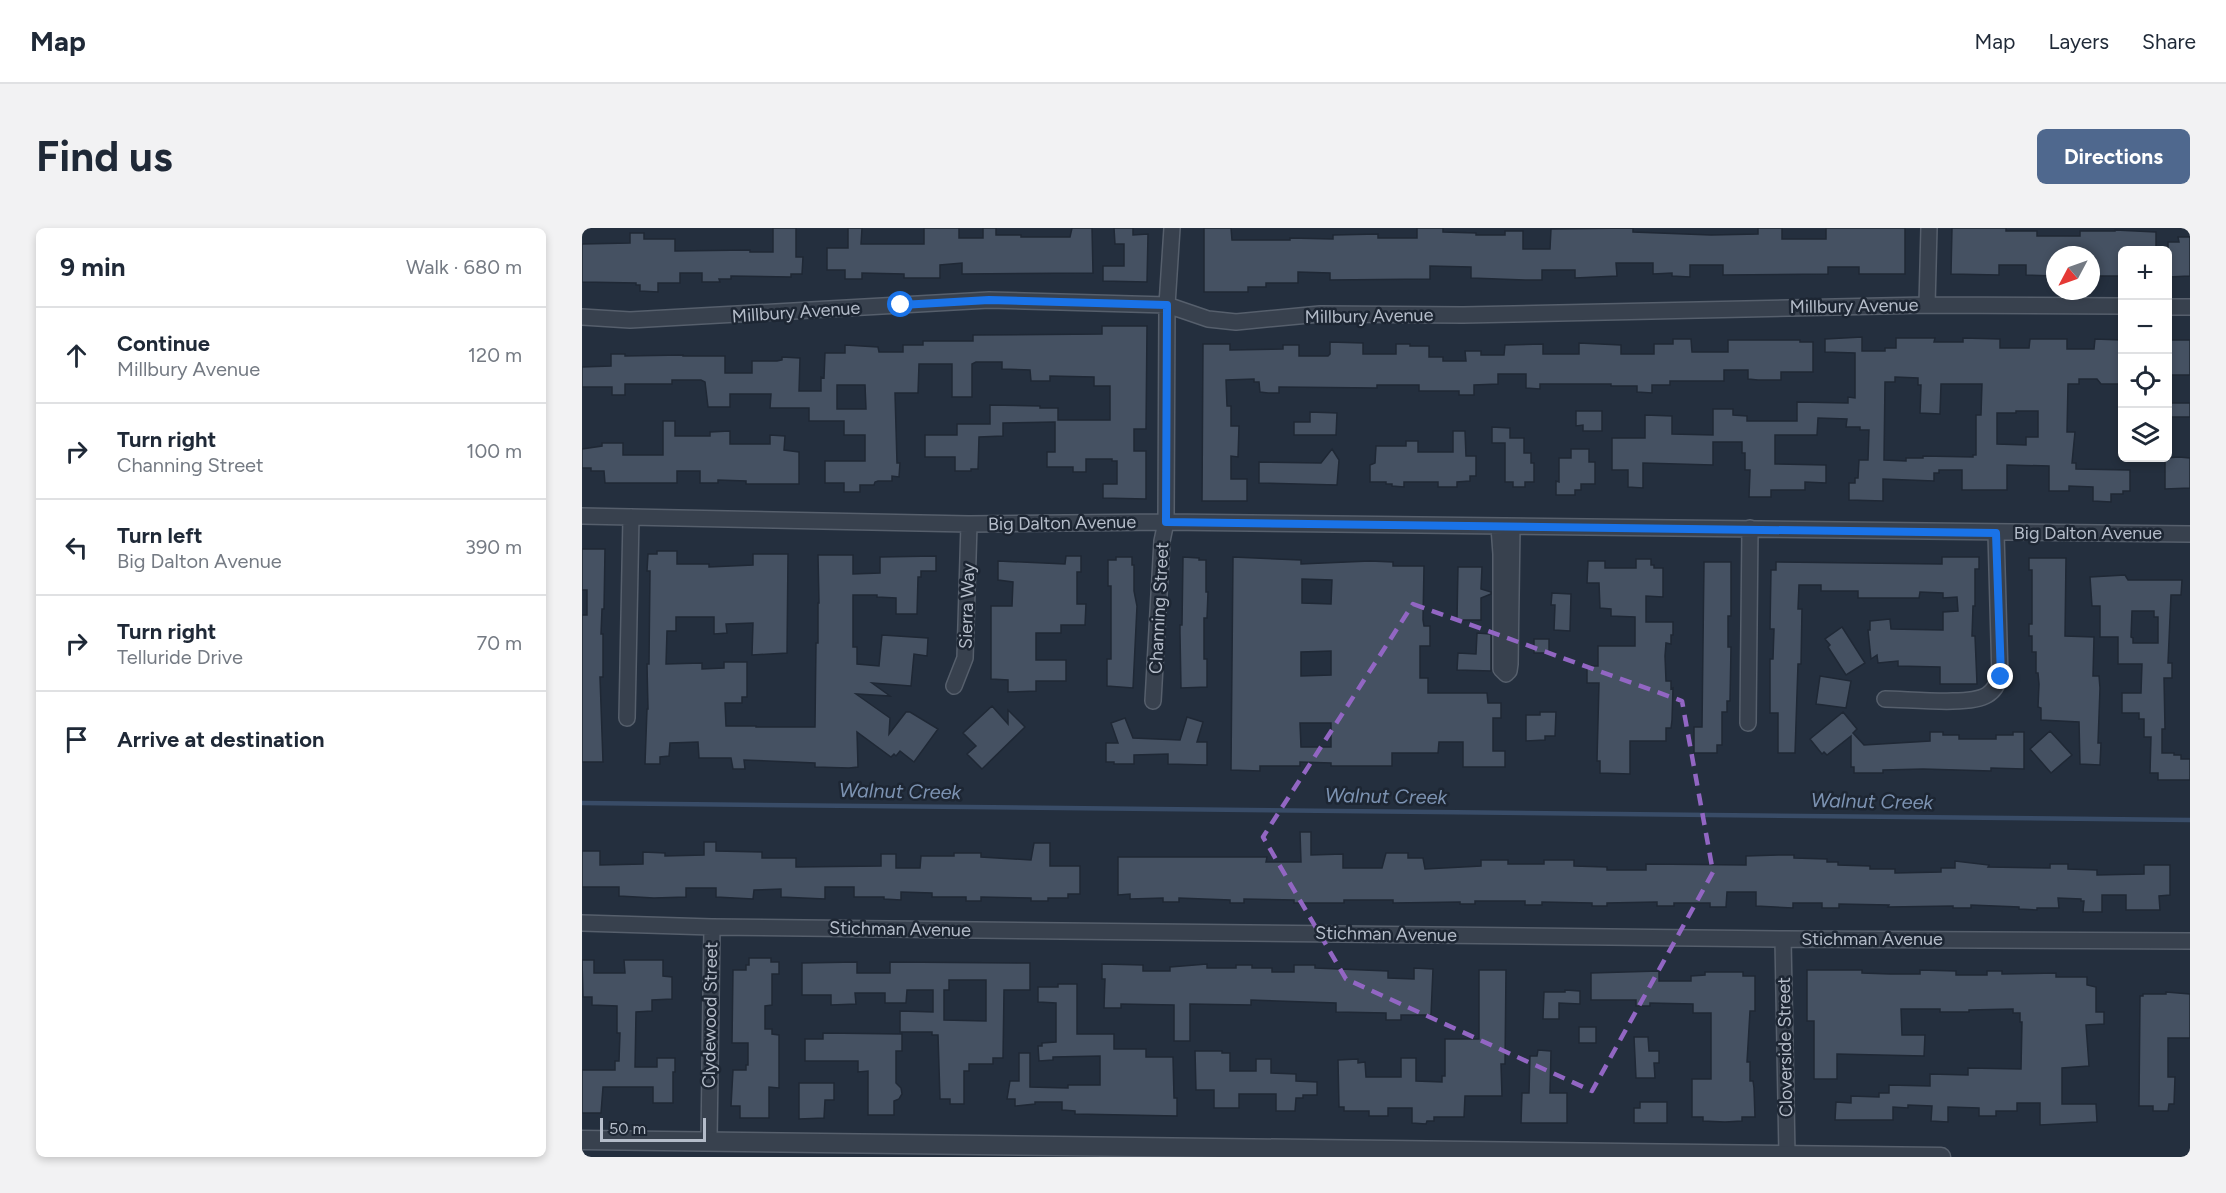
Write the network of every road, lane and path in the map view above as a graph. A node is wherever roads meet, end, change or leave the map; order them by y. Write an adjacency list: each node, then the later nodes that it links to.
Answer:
1 (1172, 228): 3 (street, Channing Street)
2 (1929, 228): 4 (street)
3 (1167, 305): 4 (street, Millbury Avenue); 8 (street, Millbury Avenue); 11 (street, Channing Street)
4 (1927, 305): 5 (street, Millbury Avenue)
5 (2118, 306)
6 (2172, 307): 7 (street)
7 (2190, 307)
8 (582, 316)
9 (582, 516): 10 (street, Big Dalton Avenue)
10 (631, 517): 12 (street, Big Dalton Avenue); 20 (street)
11 (1166, 522): 12 (street, Big Dalton Avenue); 13 (street, Big Dalton Avenue); 19 (street, Channing Street)
12 (969, 524): 17 (street, Sierra Way)
13 (1505, 527): 13 (street); 14 (street, Big Dalton Avenue)
14 (1750, 528): 15 (street, Big Dalton Avenue); 21 (street)
15 (1996, 533): 16 (street, Big Dalton Avenue); 18 (street)
16 (2190, 534)
17 (954, 686)
18 (1885, 699)
19 (1154, 701)
20 (627, 718)
21 (1748, 723)
22 (582, 923): 23 (street, Stichman Avenue)
23 (712, 927): 24 (street, Stichman Avenue); 27 (street, Clydewood Street)
24 (1783, 939): 25 (street, Stichman Avenue); 29 (street, Cloverside Street)
25 (2190, 940)
26 (582, 1140): 27 (street)
27 (709, 1140): 28 (street)
28 (1094, 1152): 29 (street)
29 (1787, 1155): 30 (street)
30 (1941, 1157)

